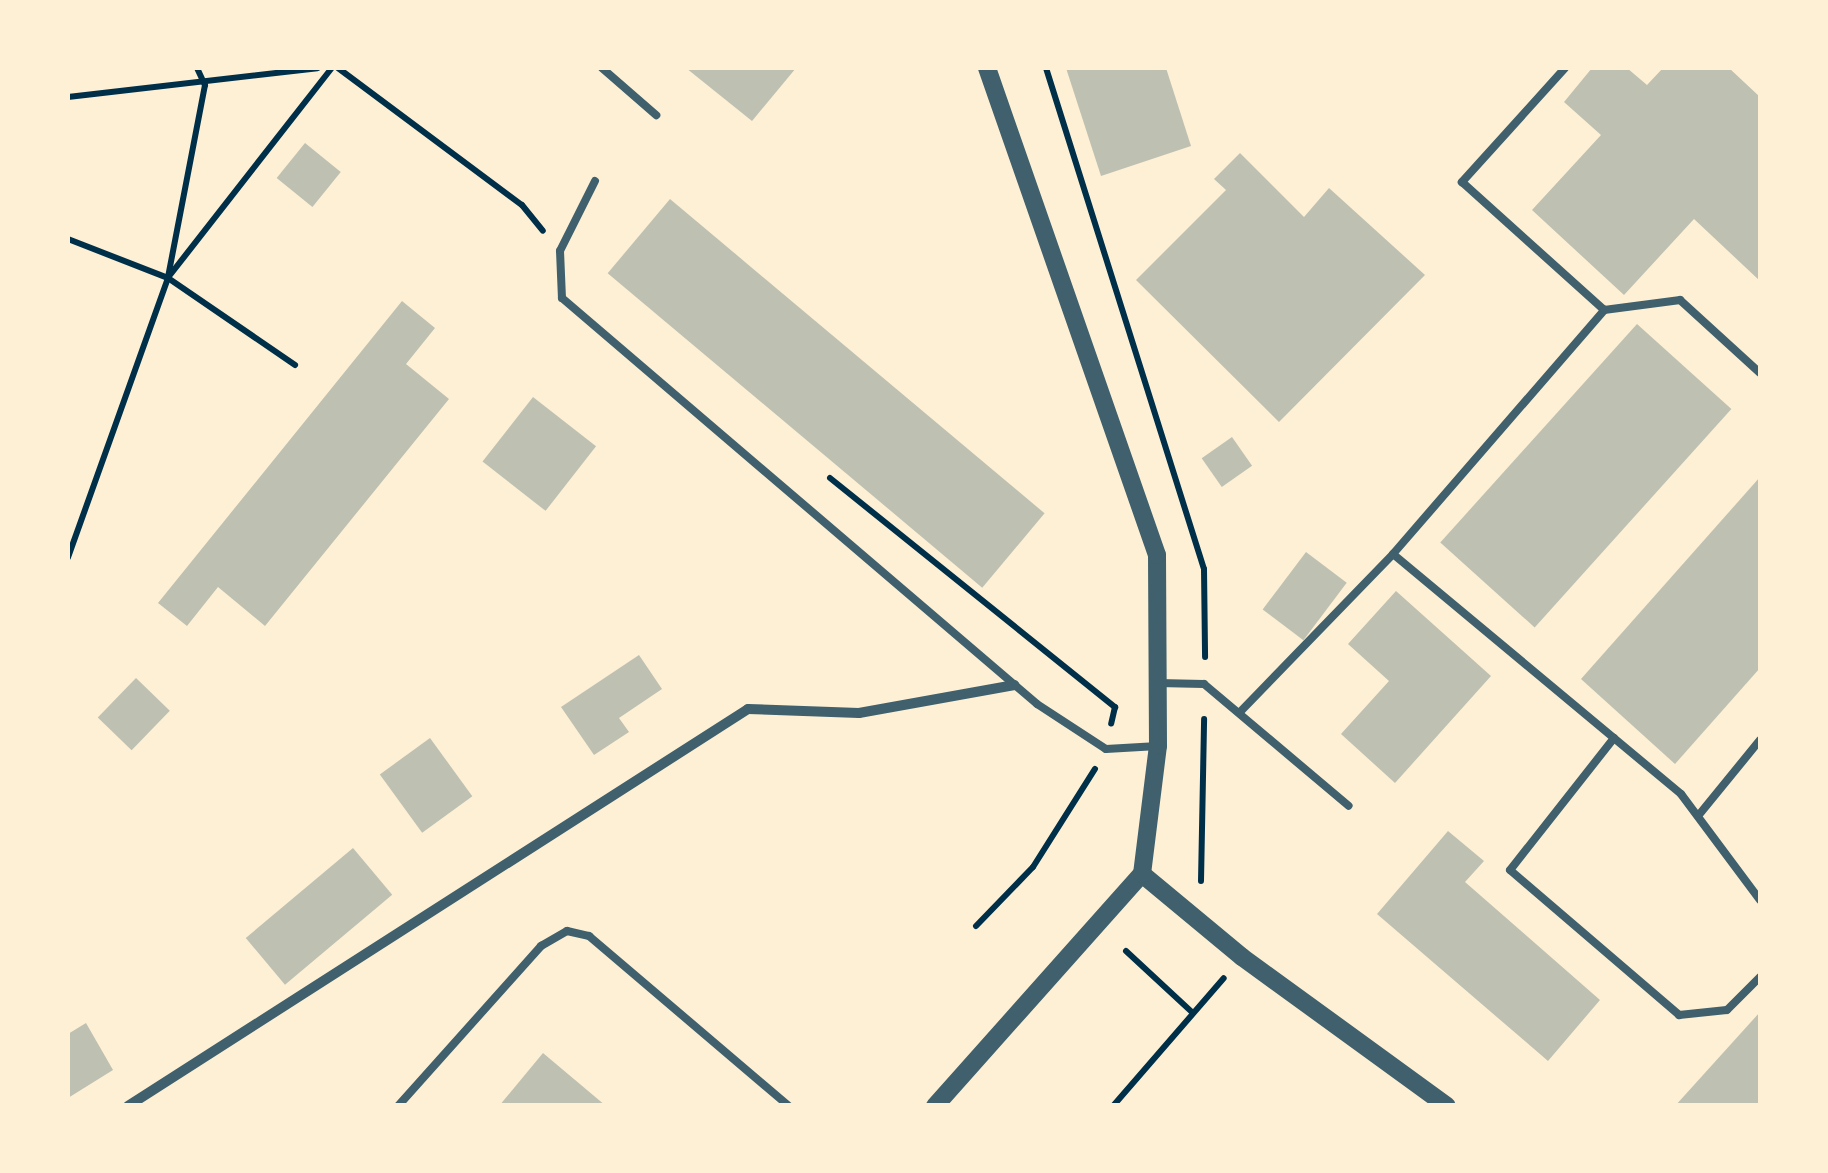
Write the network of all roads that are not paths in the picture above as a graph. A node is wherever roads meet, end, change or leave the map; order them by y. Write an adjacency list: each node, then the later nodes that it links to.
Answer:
1 (602, 68): 4 (lane)
2 (987, 68): 9 (street)
3 (1565, 68): 6 (lane)
4 (656, 115)
5 (594, 181): 10 (lane)
6 (1604, 310): 7 (lane); 8 (lane)
7 (1760, 373)
8 (1393, 554): 11 (lane); 12 (lane)
9 (1158, 683): 11 (lane); 14 (street)
10 (1015, 685): 14 (lane); 20 (street)
11 (1241, 711): 15 (lane)
12 (1614, 738): 16 (lane); 19 (lane)
13 (1760, 740): 16 (lane)
14 (1158, 746): 17 (street)
15 (1349, 806)
16 (1698, 816): 18 (lane)
17 (1142, 874): 23 (street); 24 (street)
18 (1760, 900)
19 (1760, 977)
20 (128, 1106)
21 (398, 1106): 22 (lane)
22 (788, 1106)
23 (935, 1106)
24 (1448, 1106)

